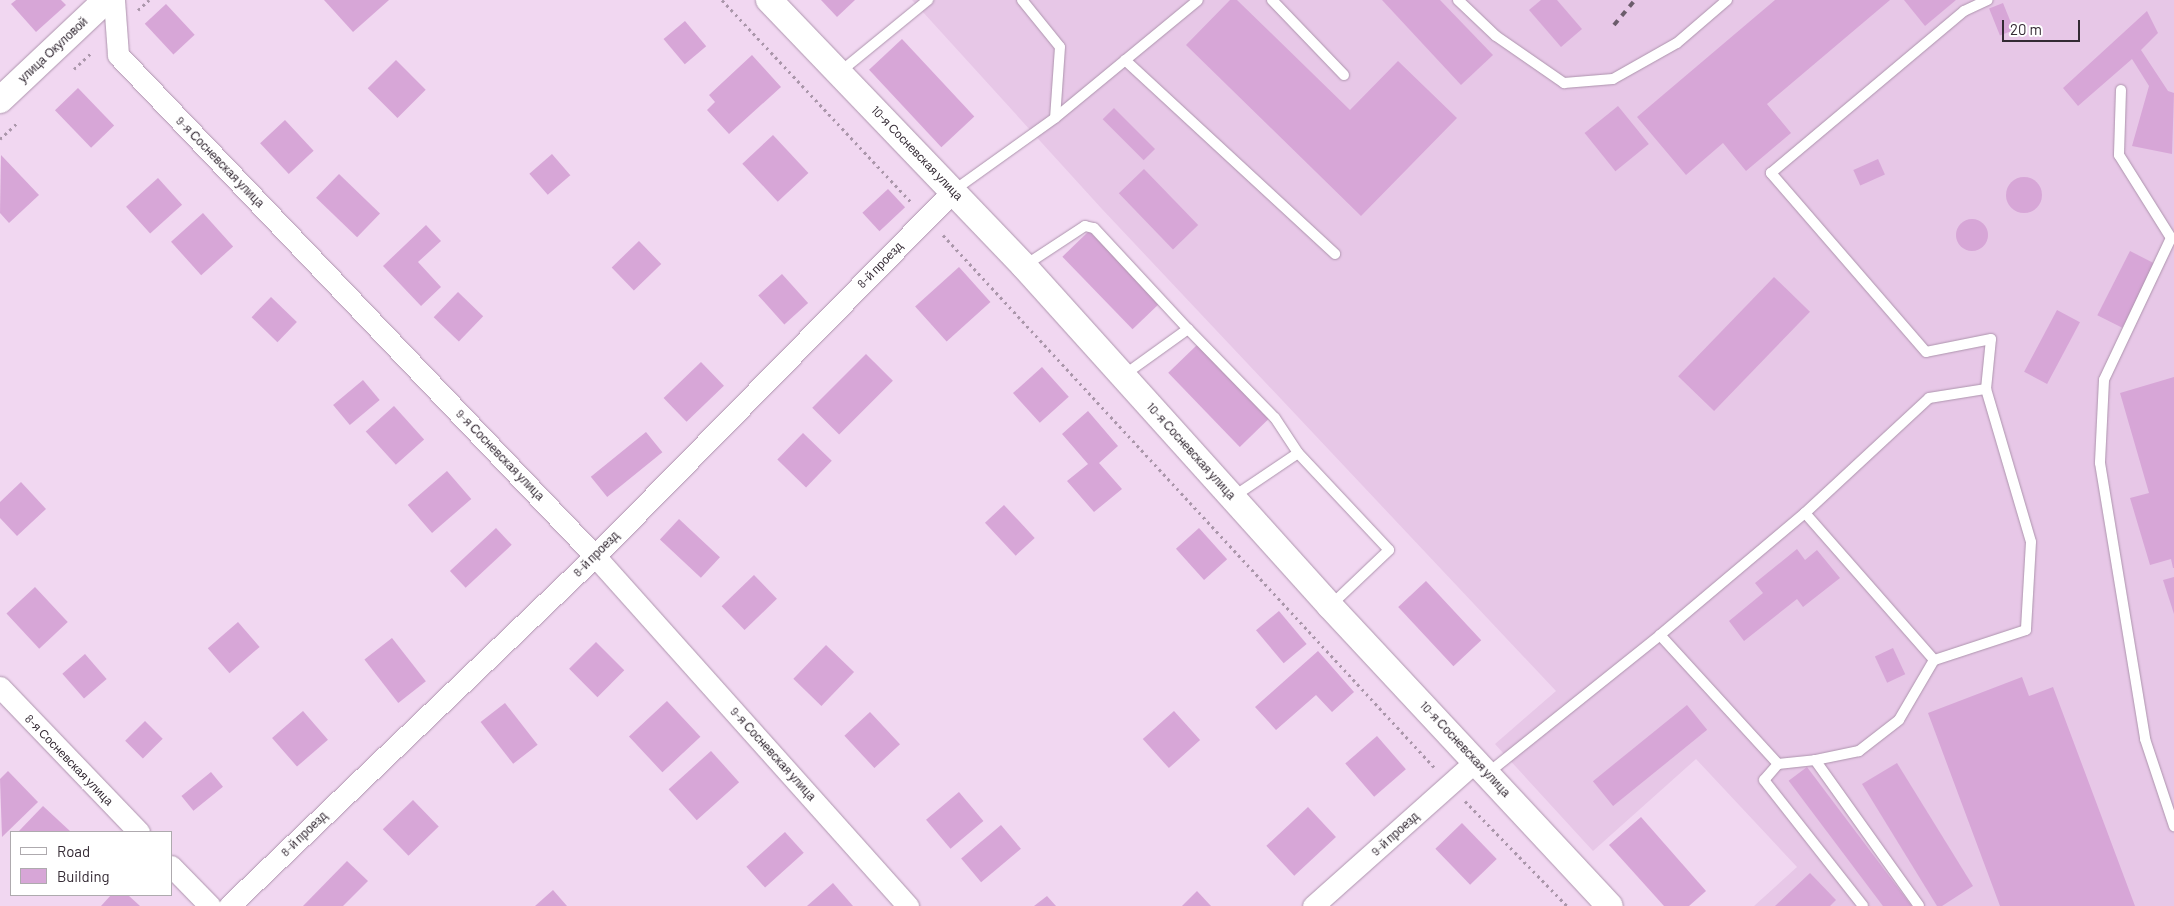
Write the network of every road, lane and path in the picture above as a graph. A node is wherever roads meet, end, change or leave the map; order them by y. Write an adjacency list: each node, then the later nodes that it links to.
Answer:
1 (106, 0): 19 (street, улица Окуловой)
2 (114, 0): 13 (street, 9-я Сосневская улица)
3 (149, 0): 13 (path)
4 (722, 0): 24 (path)
5 (769, 0): 16 (street, 10-я Сосневская улица)
6 (928, 0): 16 (lane)
7 (1022, 0): 21 (lane)
8 (1198, 0): 14 (lane)
9 (1272, 0): 17 (lane)
10 (1458, 0): 11 (lane)
11 (1726, 0)
12 (1988, 0): 29 (lane)
13 (116, 30): 15 (path); 33 (street, 9-я Сосневская улица)
14 (1125, 60): 21 (lane); 25 (lane)
15 (73, 71)
16 (839, 72): 23 (street, 10-я Сосневская улица)
17 (1344, 75)
18 (2121, 90): 42 (lane)
19 (0, 100)
20 (22, 118): 22 (path)
21 (1055, 118): 23 (lane)
22 (0, 139)
23 (953, 190): 24 (street, 8-й проезд); 26 (street, 10-я Сосневская улица)
24 (926, 218): 33 (street, 8-й проезд); 41 (path)
25 (1335, 254)
26 (1024, 266): 27 (lane); 28 (street, 10-я Сосневская улица)
27 (1188, 329): 28 (lane); 30 (lane)
28 (1122, 376): 31 (street, 10-я Сосневская улица)
29 (1986, 390): 32 (lane); 36 (lane)
30 (1298, 454): 31 (lane); 34 (lane)
31 (1232, 497): 34 (street, 10-я Сосневская улица)
32 (1805, 513): 35 (lane); 36 (lane)
33 (595, 556): 46 (street, 8-й проезд); 47 (street, 9-я Сосневская улица)
34 (1330, 606): 40 (street, 10-я Сосневская улица)
35 (1660, 635): 39 (lane); 40 (lane)
36 (1934, 660): 38 (lane)
37 (0, 688): 43 (street, 8-я Сосневская улица)
38 (1814, 760): 39 (lane); 52 (lane)
39 (1778, 764): 51 (lane)
40 (1482, 767): 41 (street, 9-й проезд); 50 (street, 10-я Сосневская улица)
41 (1450, 785): 48 (street, 9-й проезд); 49 (path)
42 (2174, 826)
43 (138, 831)
44 (172, 867): 45 (street)
45 (210, 906)
46 (229, 906)
47 (908, 906)
48 (1313, 906)
49 (1567, 906)
50 (1610, 906)
51 (1863, 906)
52 (1919, 906)

